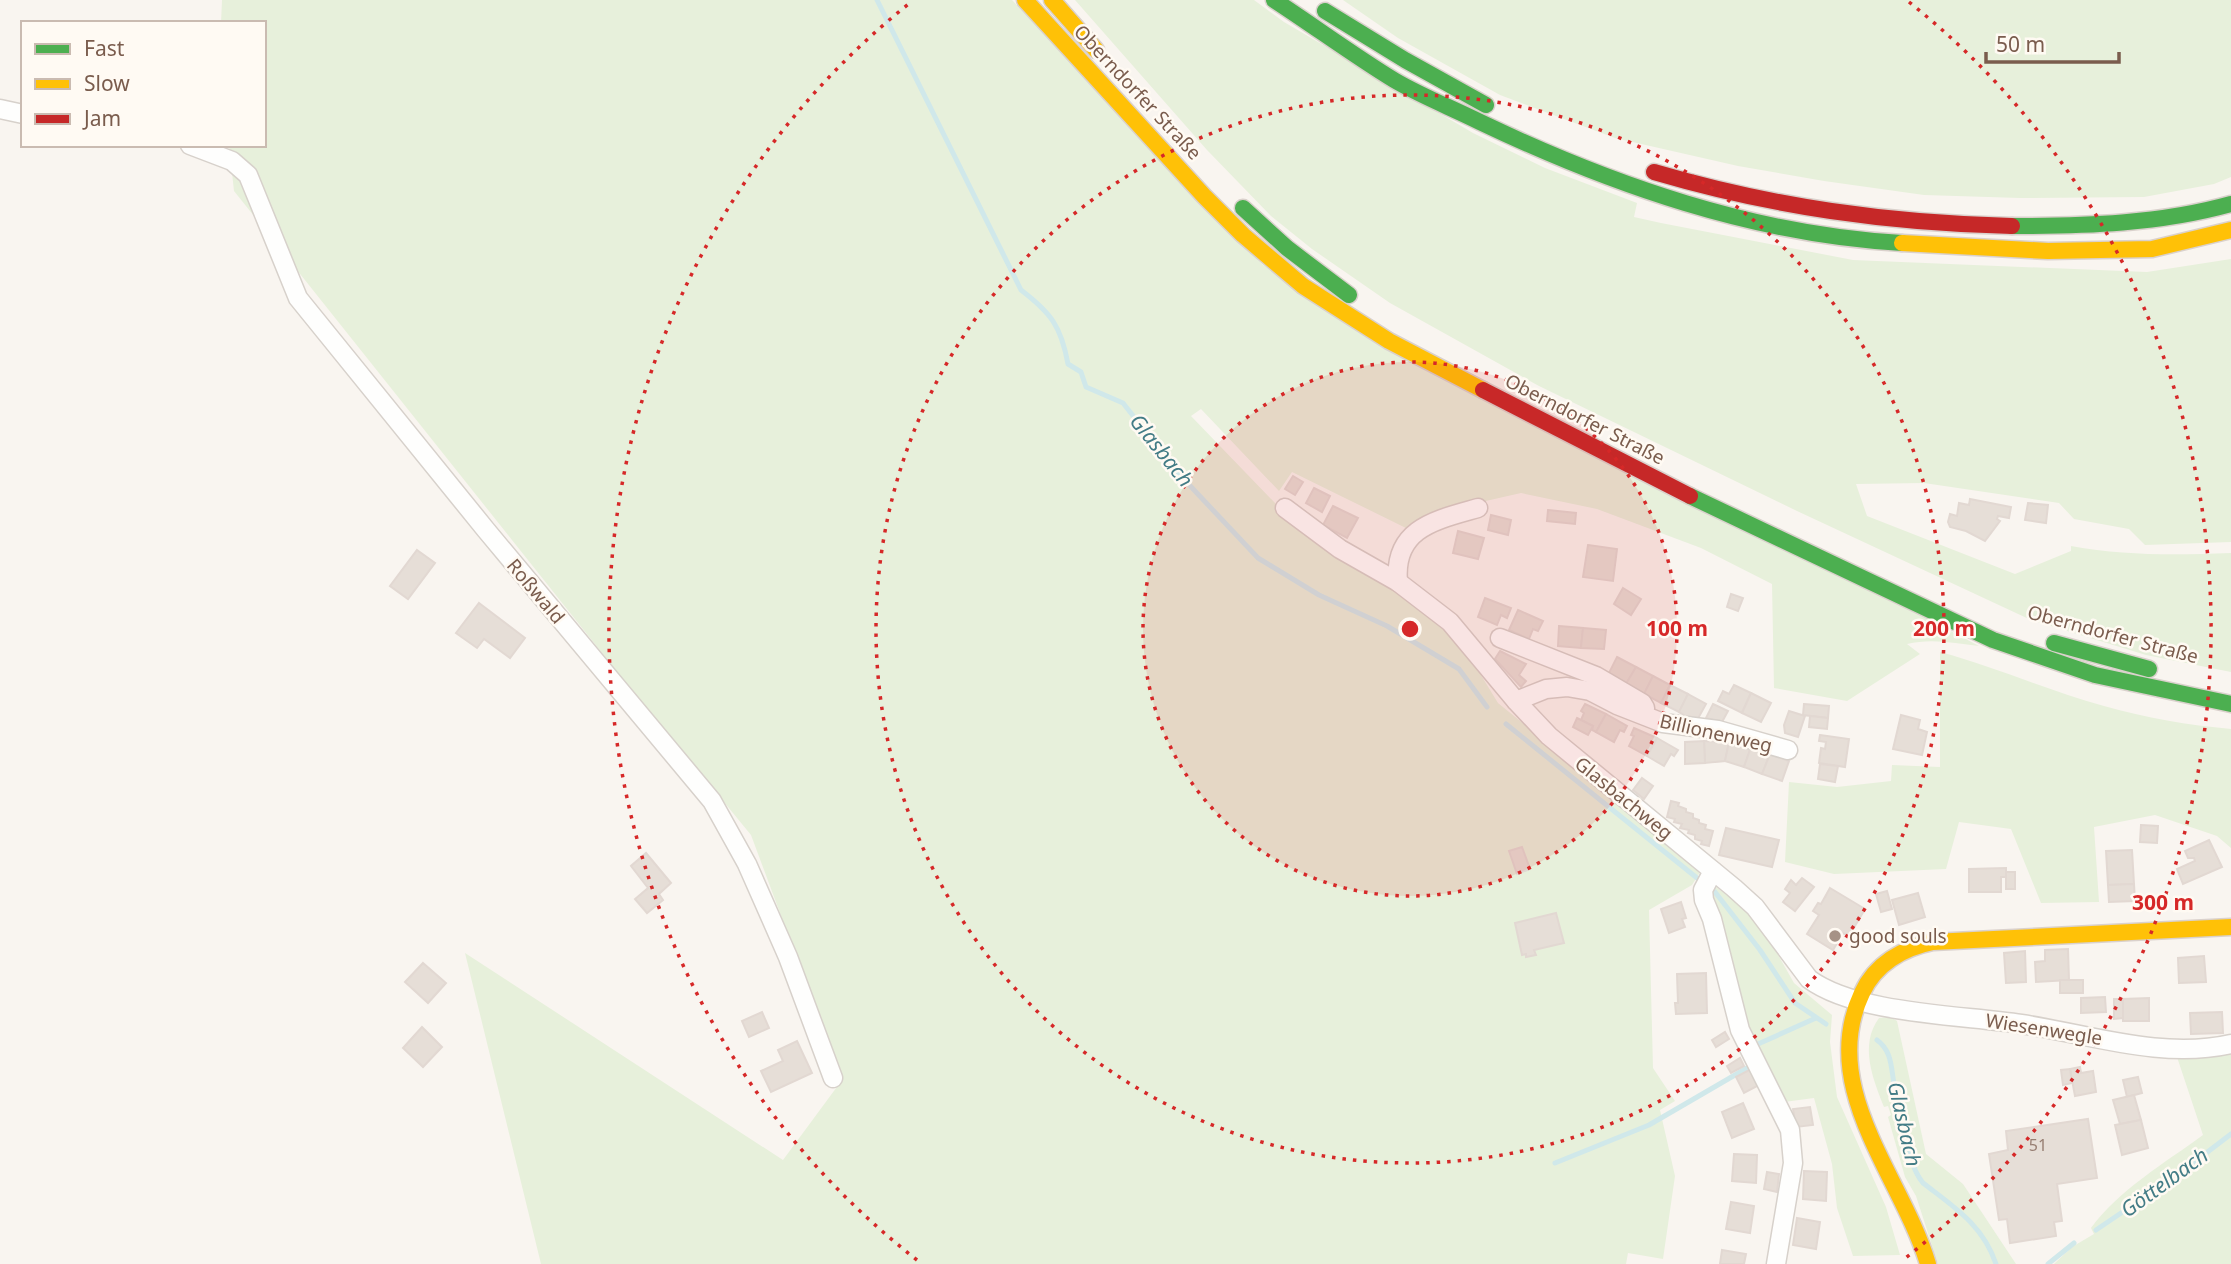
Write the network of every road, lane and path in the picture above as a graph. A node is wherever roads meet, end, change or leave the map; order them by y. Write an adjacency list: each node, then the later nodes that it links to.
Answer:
1 (1025, 0): 24 (main road, Oberndorfer Straße)
2 (1052, 0): 5 (main road, Oberndorfer Straße)
3 (1274, 0): 13 (main road)
4 (1308, 0): 7 (main road)
5 (1106, 60)
6 (0, 109): 8 (street)
7 (1501, 111)
8 (21, 114)
9 (196, 147): 31 (street, Roßwald)
10 (1639, 167): 12 (main road)
11 (1229, 194): 14 (main road)
12 (2231, 204)
13 (2231, 230)
14 (1367, 306)
15 (1285, 508): 18 (street, Glasbachweg)
16 (1478, 508): 18 (street)
17 (1875, 566): 19 (main road)
18 (1398, 582): 23 (street, Glasbachweg)
19 (1936, 595)
20 (1500, 638): 25 (street, Billionenweg)
21 (2044, 639): 22 (main road, Oberndorfer Straße)
22 (2166, 673)
23 (1516, 701): 25 (street, Billionenweg); 27 (street, Glasbachweg)
24 (2231, 704)
25 (1644, 715): 26 (street, Billionenweg)
26 (1788, 751)
27 (1713, 871): 29 (street, Glasbachweg); 32 (street)
28 (2231, 927): 29 (main road)
29 (1858, 1000): 30 (street, Wiesenwegle); 33 (main road)
30 (2231, 1044)
31 (834, 1078)
32 (1776, 1264)
33 (1928, 1264)

